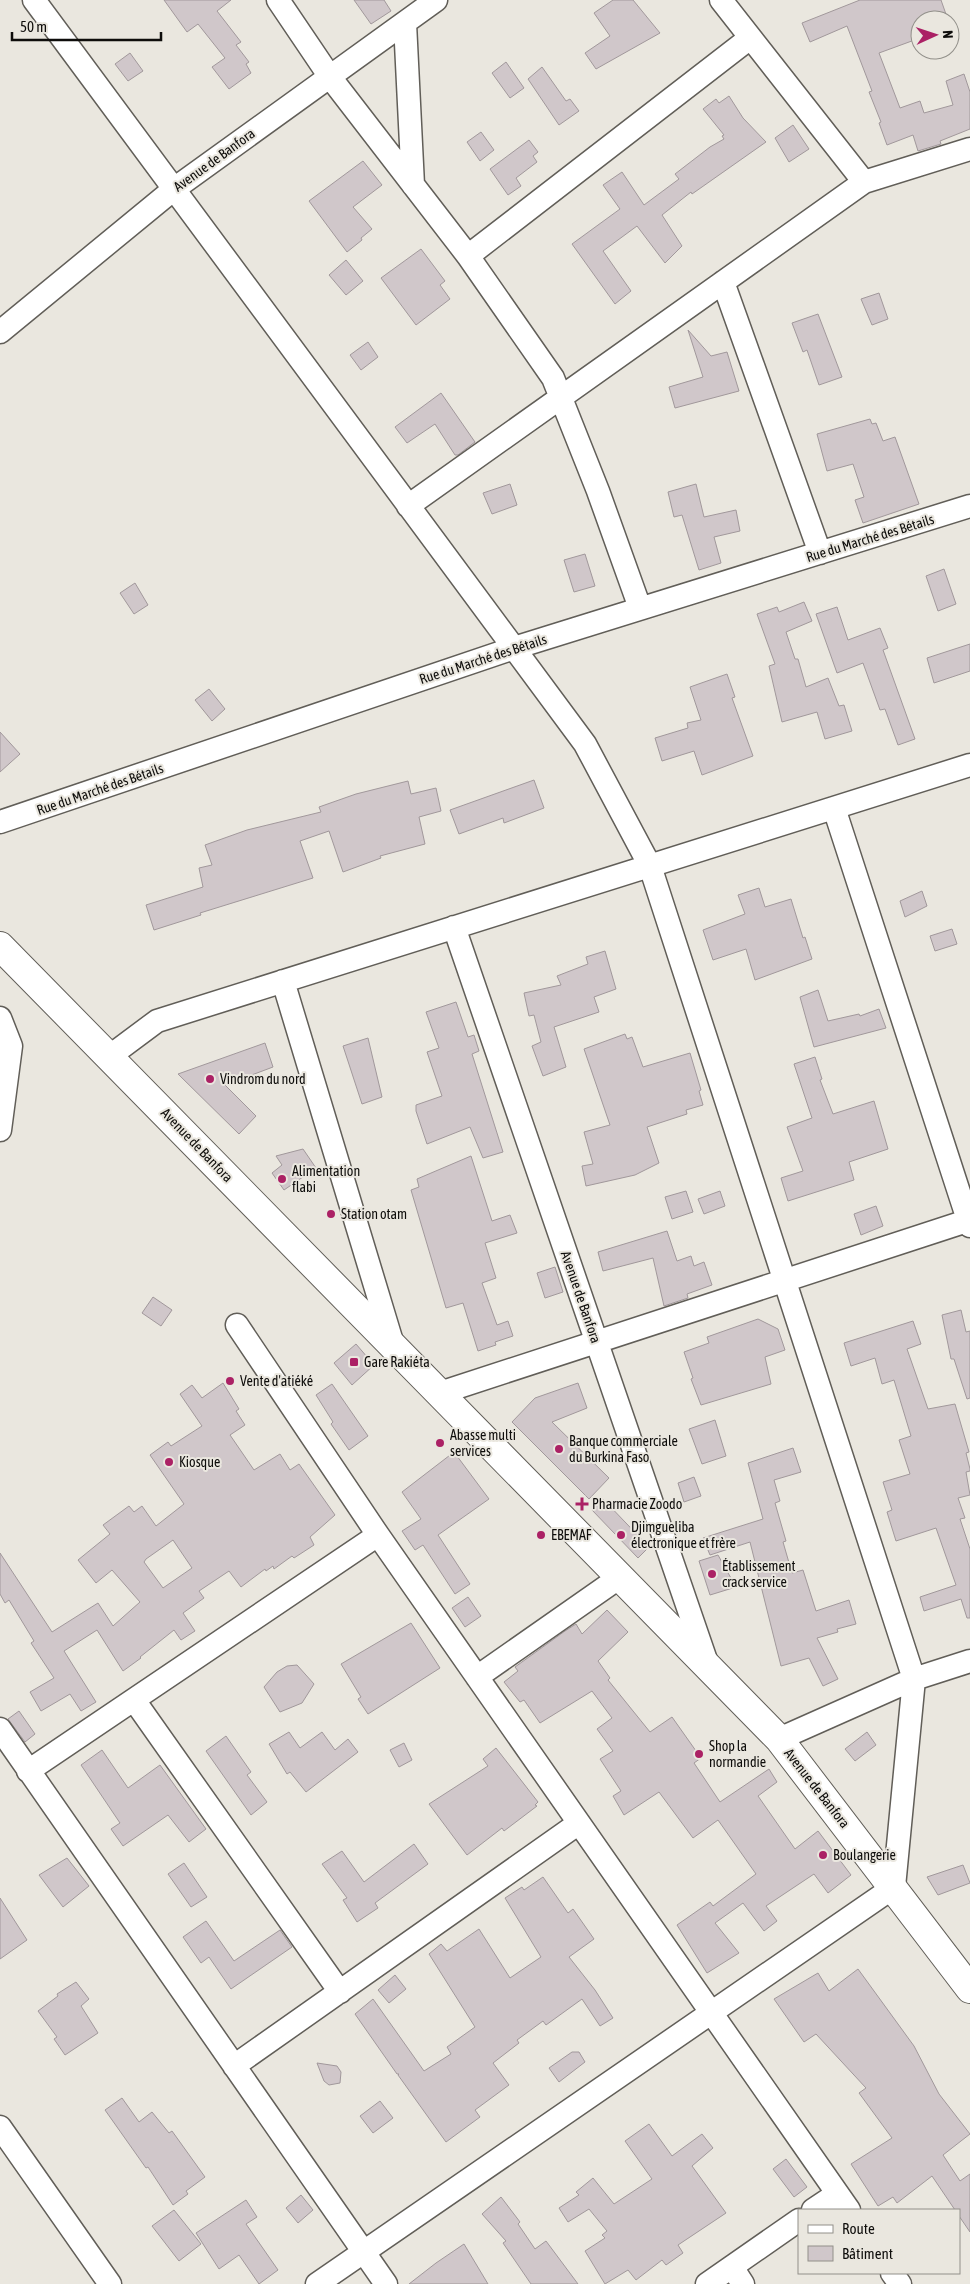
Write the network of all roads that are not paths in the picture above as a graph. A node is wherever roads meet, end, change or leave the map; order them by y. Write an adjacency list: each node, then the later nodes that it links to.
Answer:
1 (34, 0): 11 (street)
2 (278, 0): 7 (street)
3 (436, 0): 5 (street, Avenue de Banfora)
4 (721, 0): 6 (street)
5 (405, 23): 7 (street, Avenue de Banfora); 10 (street)
6 (750, 38): 9 (street); 12 (street)
7 (330, 77): 10 (street); 11 (street, Avenue de Banfora)
8 (970, 149): 9 (street)
9 (864, 182): 13 (street)
10 (413, 185): 12 (street)
11 (174, 189): 14 (street, Avenue de Banfora); 16 (street)
12 (468, 256): 15 (street)
13 (723, 282): 15 (street); 18 (street)
14 (0, 332)
15 (561, 398): 16 (street); 19 (street)
16 (408, 506): 20 (street)
17 (970, 506): 18 (street, Rue du Marché des Bétails)
18 (820, 553): 19 (street, Rue du Marché des Bétails)
19 (640, 608): 20 (street, Rue du Marché des Bétails)
20 (514, 648): 23 (street, Rue du Marché des Bétails); 24 (street)
21 (970, 765): 22 (street)
22 (834, 808): 24 (street); 31 (street)
23 (0, 822)
24 (650, 866): 25 (street); 32 (street)
25 (454, 927): 27 (street); 34 (street, Avenue de Banfora)
26 (0, 946): 29 (main road, Avenue de Banfora)
27 (283, 982): 29 (street); 35 (street, Avenue de Banfora)
28 (0, 1018): 30 (street)
29 (110, 1056): 35 (main road, Avenue de Banfora)
30 (0, 1130)
31 (969, 1222): 32 (street)
32 (785, 1280): 34 (street); 42 (street)
33 (237, 1326): 37 (street)
34 (597, 1342): 36 (street); 40 (street, Avenue de Banfora)
35 (393, 1345): 36 (main road, Avenue de Banfora)
36 (440, 1393): 38 (main road, Avenue de Banfora)
37 (378, 1535): 41 (street); 43 (street)
38 (620, 1577): 40 (main road, Avenue de Banfora); 41 (street)
39 (970, 1661): 42 (street)
40 (709, 1667): 45 (main road, Avenue de Banfora)
41 (476, 1676): 47 (street)
42 (914, 1679): 45 (street); 48 (street)
43 (134, 1700): 46 (street); 50 (street)
44 (0, 1729): 46 (street)
45 (779, 1739): 48 (main road, Avenue de Banfora)
46 (28, 1771): 52 (street)
47 (579, 1823): 50 (street); 51 (street)
48 (894, 1887): 49 (main road, Avenue de Banfora); 51 (street)
49 (970, 1989)
50 (340, 1992): 52 (street)
51 (710, 2012): 54 (street); 57 (street)
52 (234, 2066): 57 (street)
53 (0, 2127): 59 (street)
54 (843, 2202): 55 (street)
55 (817, 2209)
56 (798, 2221): 58 (street)
57 (363, 2252): 60 (street); 61 (street)
58 (737, 2276): 62 (street)
59 (110, 2284)
60 (317, 2284)
61 (386, 2284)
62 (707, 2284)

